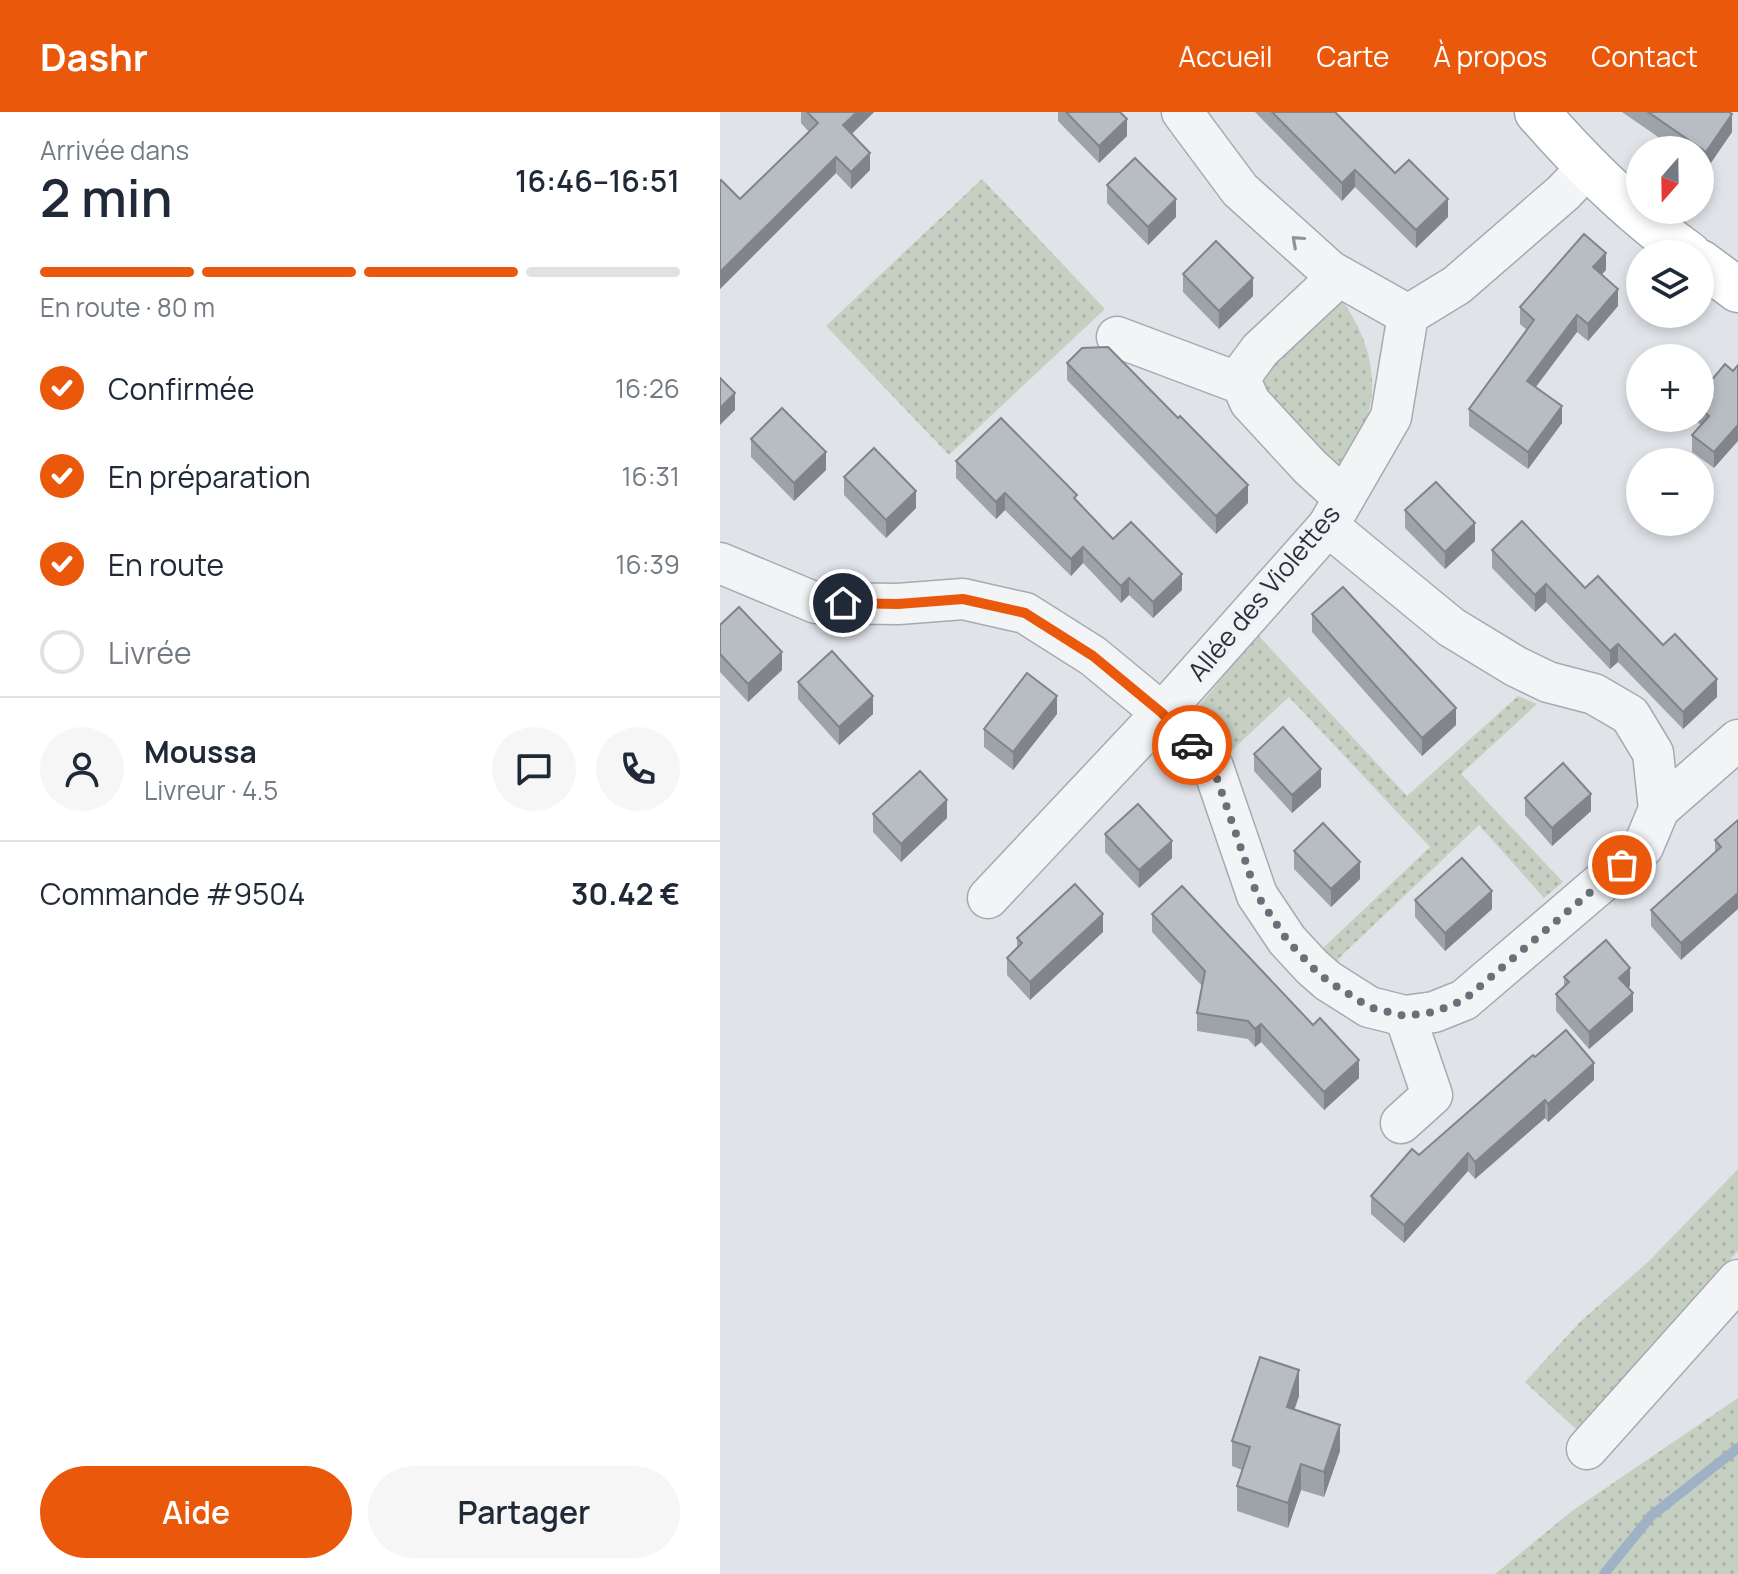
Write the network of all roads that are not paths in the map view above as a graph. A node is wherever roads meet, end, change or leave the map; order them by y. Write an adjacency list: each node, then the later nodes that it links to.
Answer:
1 (1182, 112): 6 (street, one-way to 1)
2 (1537, 112): 3 (main road)
3 (1589, 166): 4 (main road); 8 (street)
4 (1670, 240)
5 (1714, 272): 7 (main road)
6 (1338, 277): 8 (street); 10 (street)
7 (1738, 290)
8 (1408, 315): 11 (street, Allée des Violettes)
9 (1117, 337): 10 (street)
10 (1242, 384): 11 (street)
11 (1336, 512): 13 (street, Allée des Violettes); 15 (street)
12 (720, 563): 13 (street)
13 (1162, 713): 16 (street, Allée des Violettes); 17 (street)
14 (1738, 740): 15 (street)
15 (1659, 809): 17 (street)
16 (988, 898)
17 (1405, 1016): 18 (street)
18 (1401, 1123)
19 (1738, 1280): 20 (street)
20 (1587, 1449)

